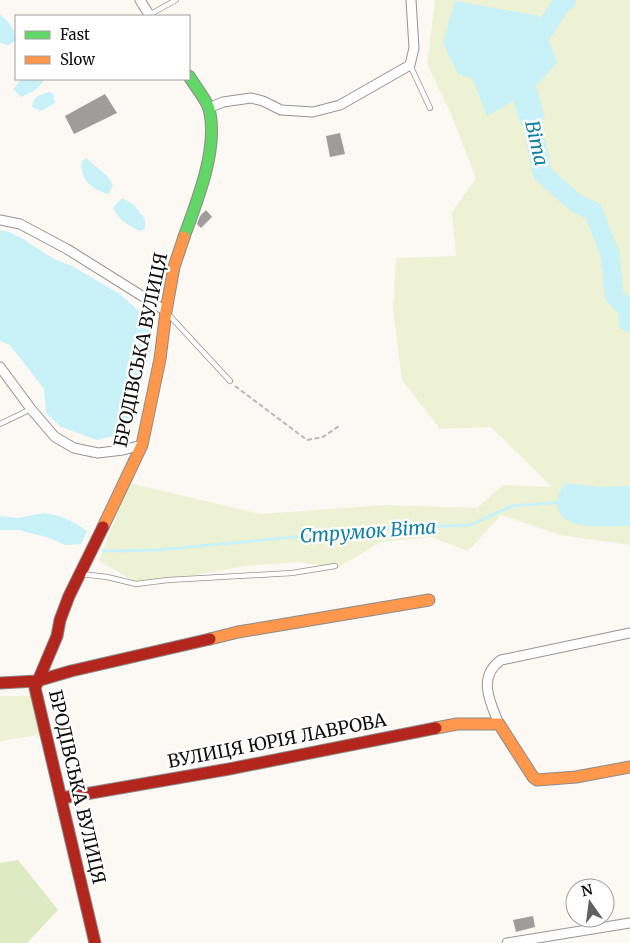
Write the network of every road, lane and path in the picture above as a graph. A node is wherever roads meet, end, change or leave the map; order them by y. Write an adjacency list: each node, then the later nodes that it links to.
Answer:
1 (140, 0): 4 (street)
2 (176, 0): 5 (lane)
3 (411, 0): 6 (street)
4 (148, 15)
5 (151, 15)
6 (410, 65): 8 (street); 9 (lane)
7 (190, 78): 8 (street, БРОДІВСЬКА ВУЛИЦЯ)
8 (209, 108): 11 (street, БРОДІВСЬКА ВУЛИЦЯ)
9 (430, 108)
10 (0, 220): 11 (street)
11 (166, 311): 13 (lane); 17 (street, БРОДІВСЬКА ВУЛИЦЯ)
12 (0, 367): 14 (street)
13 (230, 381): 16 (path)
14 (31, 409): 15 (lane); 17 (street)
15 (0, 424)
16 (339, 426)
17 (142, 445): 19 (street, БРОДІВСЬКА ВУЛИЦЯ)
18 (335, 566): 19 (lane)
19 (80, 574): 22 (street, БРОДІВСЬКА ВУЛИЦЯ)
20 (429, 600): 22 (street)
21 (630, 633): 24 (street)
22 (37, 681): 23 (street); 26 (street, БРОДІВСЬКА ВУЛИЦЯ)
23 (0, 683)
24 (499, 724): 25 (street); 26 (street, ВУЛИЦЯ ЮРІЯ ЛАВРОВА)
25 (630, 767)
26 (62, 798): 28 (street, БРОДІВСЬКА ВУЛИЦЯ)
27 (630, 923): 29 (street)
28 (95, 943)
29 (507, 943)

